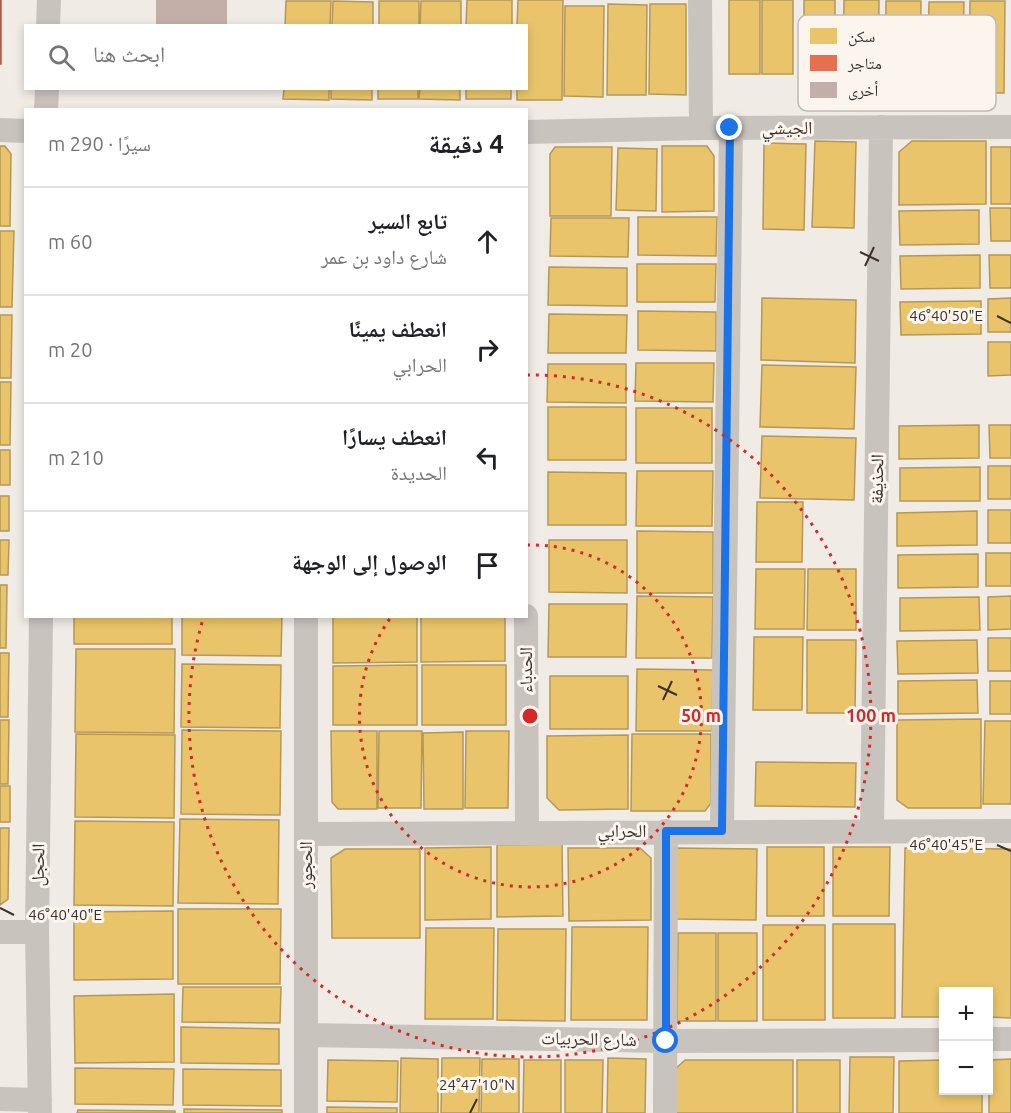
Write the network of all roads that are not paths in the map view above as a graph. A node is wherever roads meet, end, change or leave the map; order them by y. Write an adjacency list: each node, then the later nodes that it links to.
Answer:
1 (49, 0): 3 (street)
2 (700, 0): 7 (street)
3 (48, 24)
4 (47, 90): 5 (street)
5 (46, 108)
6 (881, 127): 8 (street, الجيشي); 9 (street, الجيشي); 16 (street, الحذيفة)
7 (701, 128): 8 (street, الجيشي); 12 (street, الجيشي)
8 (730, 128): 18 (street)
9 (1011, 128)
10 (0, 130): 11 (street)
11 (24, 130)
12 (528, 132)
13 (41, 618): 23 (street, الحجل)
14 (306, 618): 21 (street, الحجور)
15 (526, 618): 20 (street, الحدباء)
16 (872, 830): 18 (street, الحرابي); 19 (street, الحرابي)
17 (666, 831): 18 (street, الحرابي); 20 (street, الحرابي); 28 (street)
18 (722, 831)
19 (1011, 831)
20 (527, 832): 21 (street, الحرابي)
21 (306, 834): 24 (street, الحجور)
22 (0, 932): 23 (street)
23 (37, 932): 30 (street, الحجل)
24 (306, 1035): 28 (street, شارع الحربيات); 31 (street, الحجور)
25 (993, 1039): 26 (street)
26 (1011, 1039)
27 (939, 1040): 28 (street, شارع الحربيات)
28 (666, 1041): 32 (street)
29 (0, 1099): 30 (street)
30 (40, 1107)
31 (306, 1113)
32 (665, 1113)

